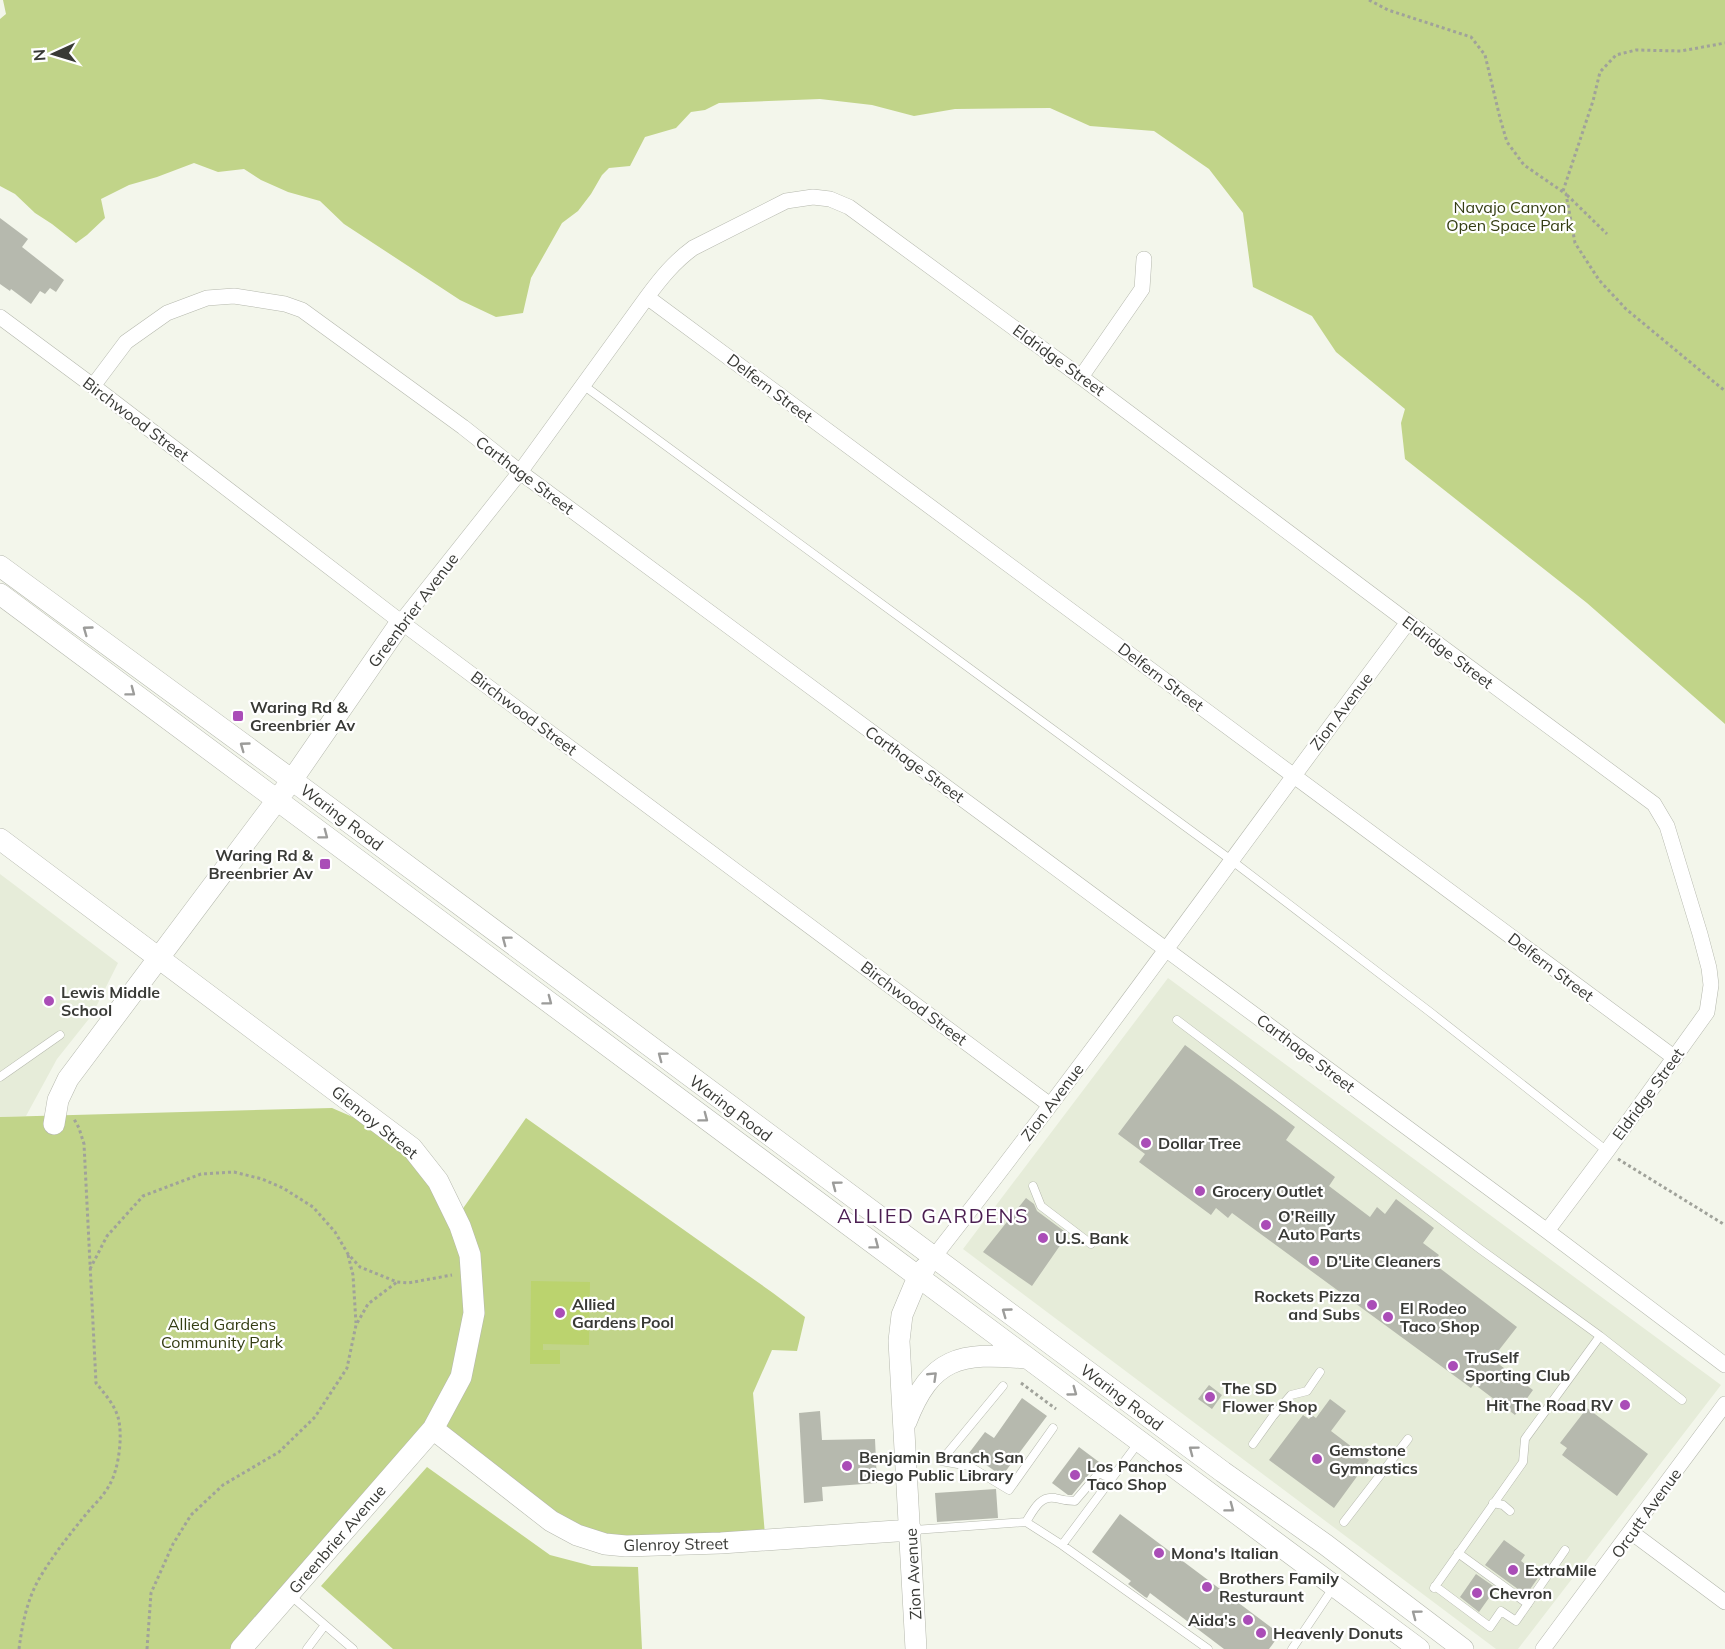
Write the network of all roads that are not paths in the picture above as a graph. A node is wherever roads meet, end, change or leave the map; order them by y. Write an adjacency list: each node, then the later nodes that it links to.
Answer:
1 (849, 207): 3 (street, Greenbrier Avenue); 5 (street, Eldridge Street)
2 (1144, 259): 5 (street)
3 (647, 297): 6 (street, Greenbrier Avenue); 13 (street, Delfern Street)
4 (0, 317): 7 (street, Birchwood Street)
5 (1081, 377): 12 (street, Eldridge Street)
6 (583, 385): 8 (street, Greenbrier Avenue); 17 (lane)
7 (93, 386): 8 (street, Carthage Street); 11 (street, Birchwood Street)
8 (520, 472): 11 (street, Greenbrier Avenue); 18 (street, Carthage Street)
9 (0, 566): 14 (main road, Waring Road, one-way to 9)
10 (0, 594): 15 (main road, Waring Road, one-way to 15)
11 (401, 622): 14 (main road, Greenbrier Avenue); 24 (street, Birchwood Street)
12 (1408, 622): 13 (street, Zion Avenue); 22 (street, Eldridge Street)
13 (1293, 776): 17 (street, Zion Avenue); 22 (street, Delfern Street)
14 (292, 780): 15 (main road, Greenbrier Avenue); 30 (main road, Waring Road, one-way to 14)
15 (277, 800): 19 (main road, Greenbrier Avenue); 31 (main road, Waring Road, one-way to 31)
16 (0, 839): 19 (main road, Glenroy Street)
17 (1231, 860): 18 (street, Zion Avenue); 26 (lane)
18 (1167, 950): 24 (street, Zion Avenue); 28 (street, Carthage Street)
19 (159, 958): 25 (main road, Greenbrier Avenue); 41 (main road, Glenroy Street)
20 (1177, 1020): 32 (lane)
21 (60, 1035): 23 (lane)
22 (1675, 1058): 26 (street, Eldridge Street)
23 (0, 1077)
24 (1050, 1105): 30 (street, Zion Avenue)
25 (55, 1122)
26 (1607, 1151): 28 (street, Eldridge Street)
27 (1033, 1186): 29 (lane)
28 (1547, 1231): 34 (street, Carthage Street)
29 (1091, 1244)
30 (933, 1258): 31 (main road, Zion Avenue); 67 (main road, Waring Road, one-way to 30)
31 (918, 1277): 33 (main road, Waring Road); 39 (main road, Zion Avenue)
32 (1600, 1336): 37 (lane); 46 (lane)
33 (1026, 1358): 39 (main road, one-way to 33); 43 (main road, Waring Road, one-way to 43)
34 (1725, 1365)
35 (1320, 1372): 44 (lane)
36 (1003, 1386): 40 (lane)
37 (1682, 1400)
38 (1725, 1404): 51 (street, Orcutt Avenue)
39 (904, 1426): 50 (main road, Zion Avenue)
40 (1053, 1428)
41 (433, 1429): 50 (main road, Glenroy Street); 56 (main road, Greenbrier Avenue)
42 (1408, 1439): 49 (lane)
43 (1140, 1441): 45 (lane); 55 (main road, Waring Road, one-way to 55)
44 (1253, 1444)
45 (1114, 1475): 48 (lane); 52 (lane)
46 (1493, 1503): 47 (lane); 54 (lane)
47 (1510, 1510)
48 (1026, 1522): 50 (lane); 52 (lane)
49 (1344, 1522)
50 (911, 1530): 63 (main road, Zion Avenue)
51 (1631, 1532): 57 (street); 68 (street, Orcutt Avenue)
52 (1062, 1545): 64 (lane)
53 (1565, 1550): 58 (lane)
54 (1458, 1553): 58 (lane); 58 (lane)
55 (1335, 1587): 65 (lane); 66 (main road, Waring Road)
56 (289, 1594): 59 (lane); 60 (main road, Greenbrier Avenue)
57 (1725, 1602)
58 (1528, 1604)
59 (325, 1625): 61 (lane); 62 (lane)
60 (241, 1649)
61 (307, 1649)
62 (353, 1649)
63 (916, 1649)
64 (1208, 1649)
65 (1292, 1649)
66 (1419, 1649)
67 (1463, 1649)
68 (1543, 1649)

